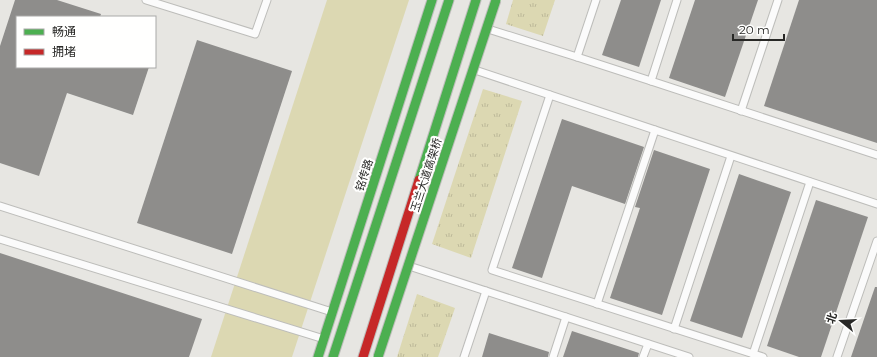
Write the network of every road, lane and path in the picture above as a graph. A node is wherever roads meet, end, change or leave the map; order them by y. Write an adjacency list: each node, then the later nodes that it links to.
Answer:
1 (146, 0): 2 (lane)
2 (267, 0)
3 (432, 0): 27 (main road, 铭传路)
4 (449, 0): 34 (main road)
5 (476, 0): 10 (main road)
6 (496, 0): 36 (main road, 玉兰大道高架桥, bridge)
7 (596, 0): 11 (lane)
8 (677, 0): 13 (lane)
9 (778, 0): 15 (lane)
10 (469, 23): 11 (lane); 12 (main road)
11 (577, 57): 13 (lane)
12 (455, 64): 14 (lane); 24 (main road)
13 (651, 81): 15 (lane)
14 (550, 96): 16 (lane); 26 (lane)
15 (741, 111): 17 (lane)
16 (655, 130): 18 (lane); 26 (lane)
17 (877, 155)
18 (732, 156): 19 (lane); 29 (lane)
19 (810, 182): 20 (lane); 32 (lane)
20 (877, 204)
21 (0, 206): 27 (lane)
22 (0, 239): 30 (lane)
23 (877, 241): 42 (lane)
24 (394, 261): 25 (lane); 35 (main road)
25 (486, 291): 28 (lane); 37 (lane)
26 (597, 304): 29 (lane)
27 (332, 313): 30 (main road, 铭传路)
28 (566, 317): 31 (lane); 38 (lane)
29 (674, 329): 32 (lane)
30 (324, 339): 33 (main road, 铭传路)
31 (648, 344): 39 (lane); 40 (lane)
32 (753, 354): 41 (lane)
33 (318, 357)
34 (332, 357)
35 (363, 357)
36 (378, 357)
37 (464, 357)
38 (553, 357)
39 (643, 357)
40 (689, 357)
41 (763, 357)
42 (837, 357)

